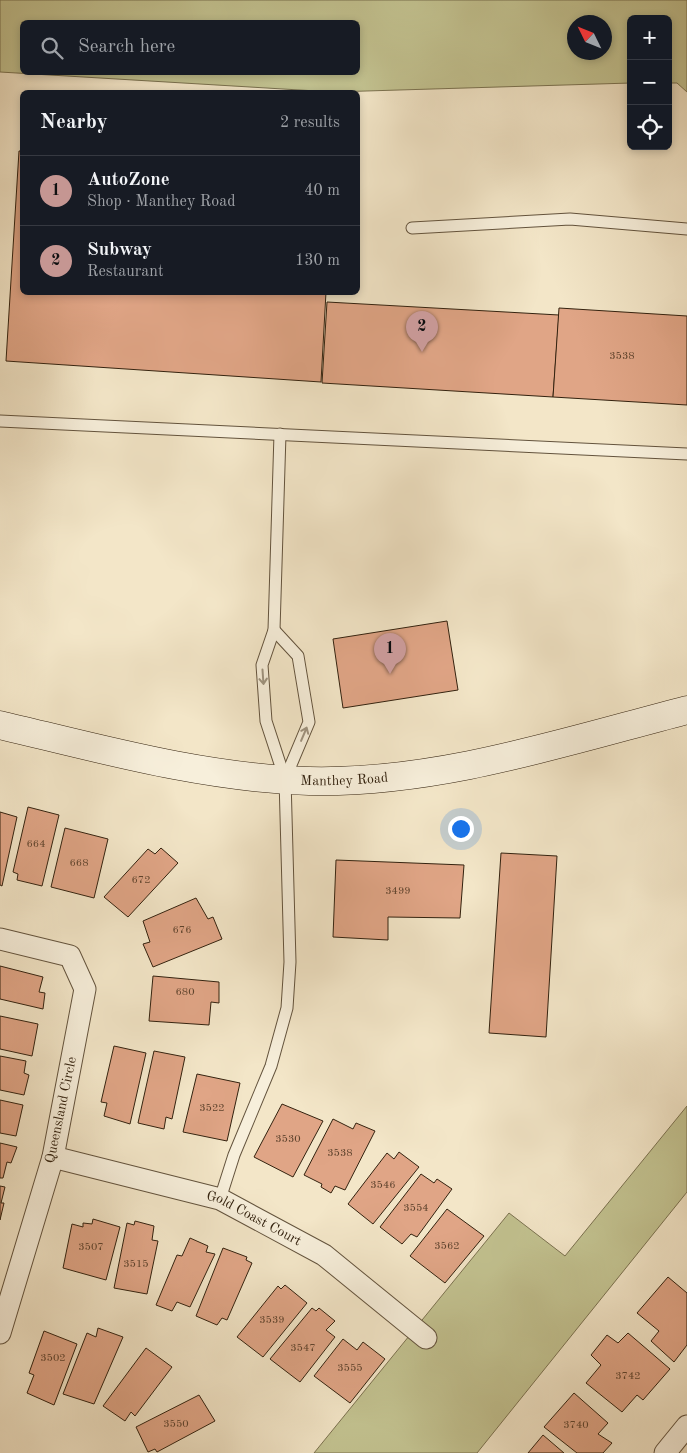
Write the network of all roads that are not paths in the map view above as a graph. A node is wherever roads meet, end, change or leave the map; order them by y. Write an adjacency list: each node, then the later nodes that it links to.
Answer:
1 (412, 228): 2 (lane)
2 (687, 229)
3 (0, 421): 4 (lane)
4 (280, 434): 5 (lane); 6 (lane)
5 (687, 454)
6 (274, 630): 9 (lane, one-way to 9); 9 (lane, one-way to 6)
7 (687, 710): 9 (street, Manthey Road)
8 (0, 725): 9 (street, Manthey Road)
9 (286, 779): 12 (lane)
10 (0, 939): 11 (street, Queensland Circle)
11 (53, 1156): 12 (street, Gold Coast Court); 13 (street, Queensland Circle)
12 (220, 1200): 14 (street, Gold Coast Court)
13 (0, 1333)
14 (426, 1338)
15 (687, 1426): 16 (street)
16 (665, 1453)

